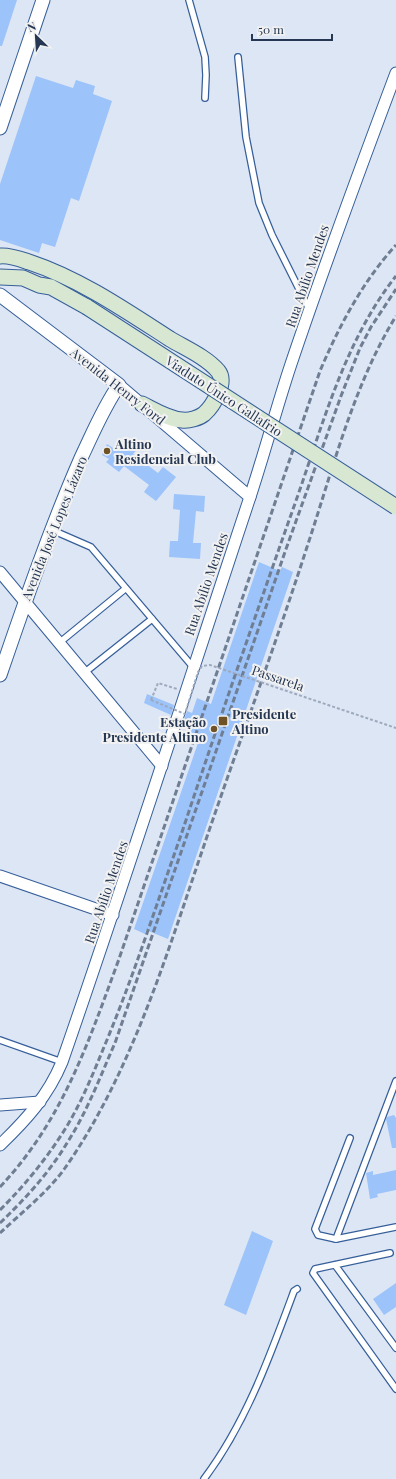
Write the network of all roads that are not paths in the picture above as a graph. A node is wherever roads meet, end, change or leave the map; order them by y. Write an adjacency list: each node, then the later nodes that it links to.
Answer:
1 (43, 0): 6 (street)
2 (189, 0): 5 (lane)
3 (238, 57): 12 (lane)
4 (396, 73): 12 (street, Rua Abílio Mendes)
5 (204, 98)
6 (0, 128)
7 (0, 256): 14 (main road)
8 (0, 263): 10 (main road, Viaduto Único Gallafrio)
9 (0, 277): 10 (main road, Viaduto Único Gallafrio)
10 (51, 287): 16 (main road, Viaduto Único Gallafrio, bridge)
11 (0, 295): 13 (street, Avenida Henry Ford)
12 (310, 310): 15 (street, Rua Abílio Mendes)
13 (119, 385): 14 (street, Avenida Henry Ford); 17 (street, Avenida José Lopes Lázaro)
14 (142, 404): 15 (street, Avenida Henry Ford)
15 (250, 496): 23 (street, Rua Abílio Mendes)
16 (396, 507)
17 (52, 530): 19 (lane); 20 (street, Avenida José Lopes Lázaro)
18 (0, 572): 20 (street)
19 (125, 589): 21 (lane); 22 (lane)
20 (24, 602): 22 (street); 25 (street, Avenida José Lopes Lázaro)
21 (152, 619): 23 (lane); 24 (lane)
22 (59, 643): 24 (street)
23 (193, 666): 26 (street, Rua Abílio Mendes)
24 (84, 673): 26 (street)
25 (0, 675)
26 (162, 766): 28 (street, Rua Abílio Mendes)
27 (0, 876): 28 (street)
28 (113, 915): 30 (street, Rua Abílio Mendes)
29 (0, 1040): 30 (lane)
30 (62, 1062): 32 (street, Rua Abílio Mendes)
31 (396, 1081): 37 (lane)
32 (40, 1102): 33 (street); 35 (street, Rua Abílio Mendes)
33 (0, 1105)
34 (350, 1138): 37 (lane)
35 (0, 1145)
36 (396, 1227): 37 (lane)
37 (336, 1239)
38 (390, 1253): 39 (lane)
39 (335, 1265): 41 (lane); 42 (lane)
40 (297, 1289): 43 (lane)
41 (396, 1348)
42 (396, 1389)
43 (204, 1479)

